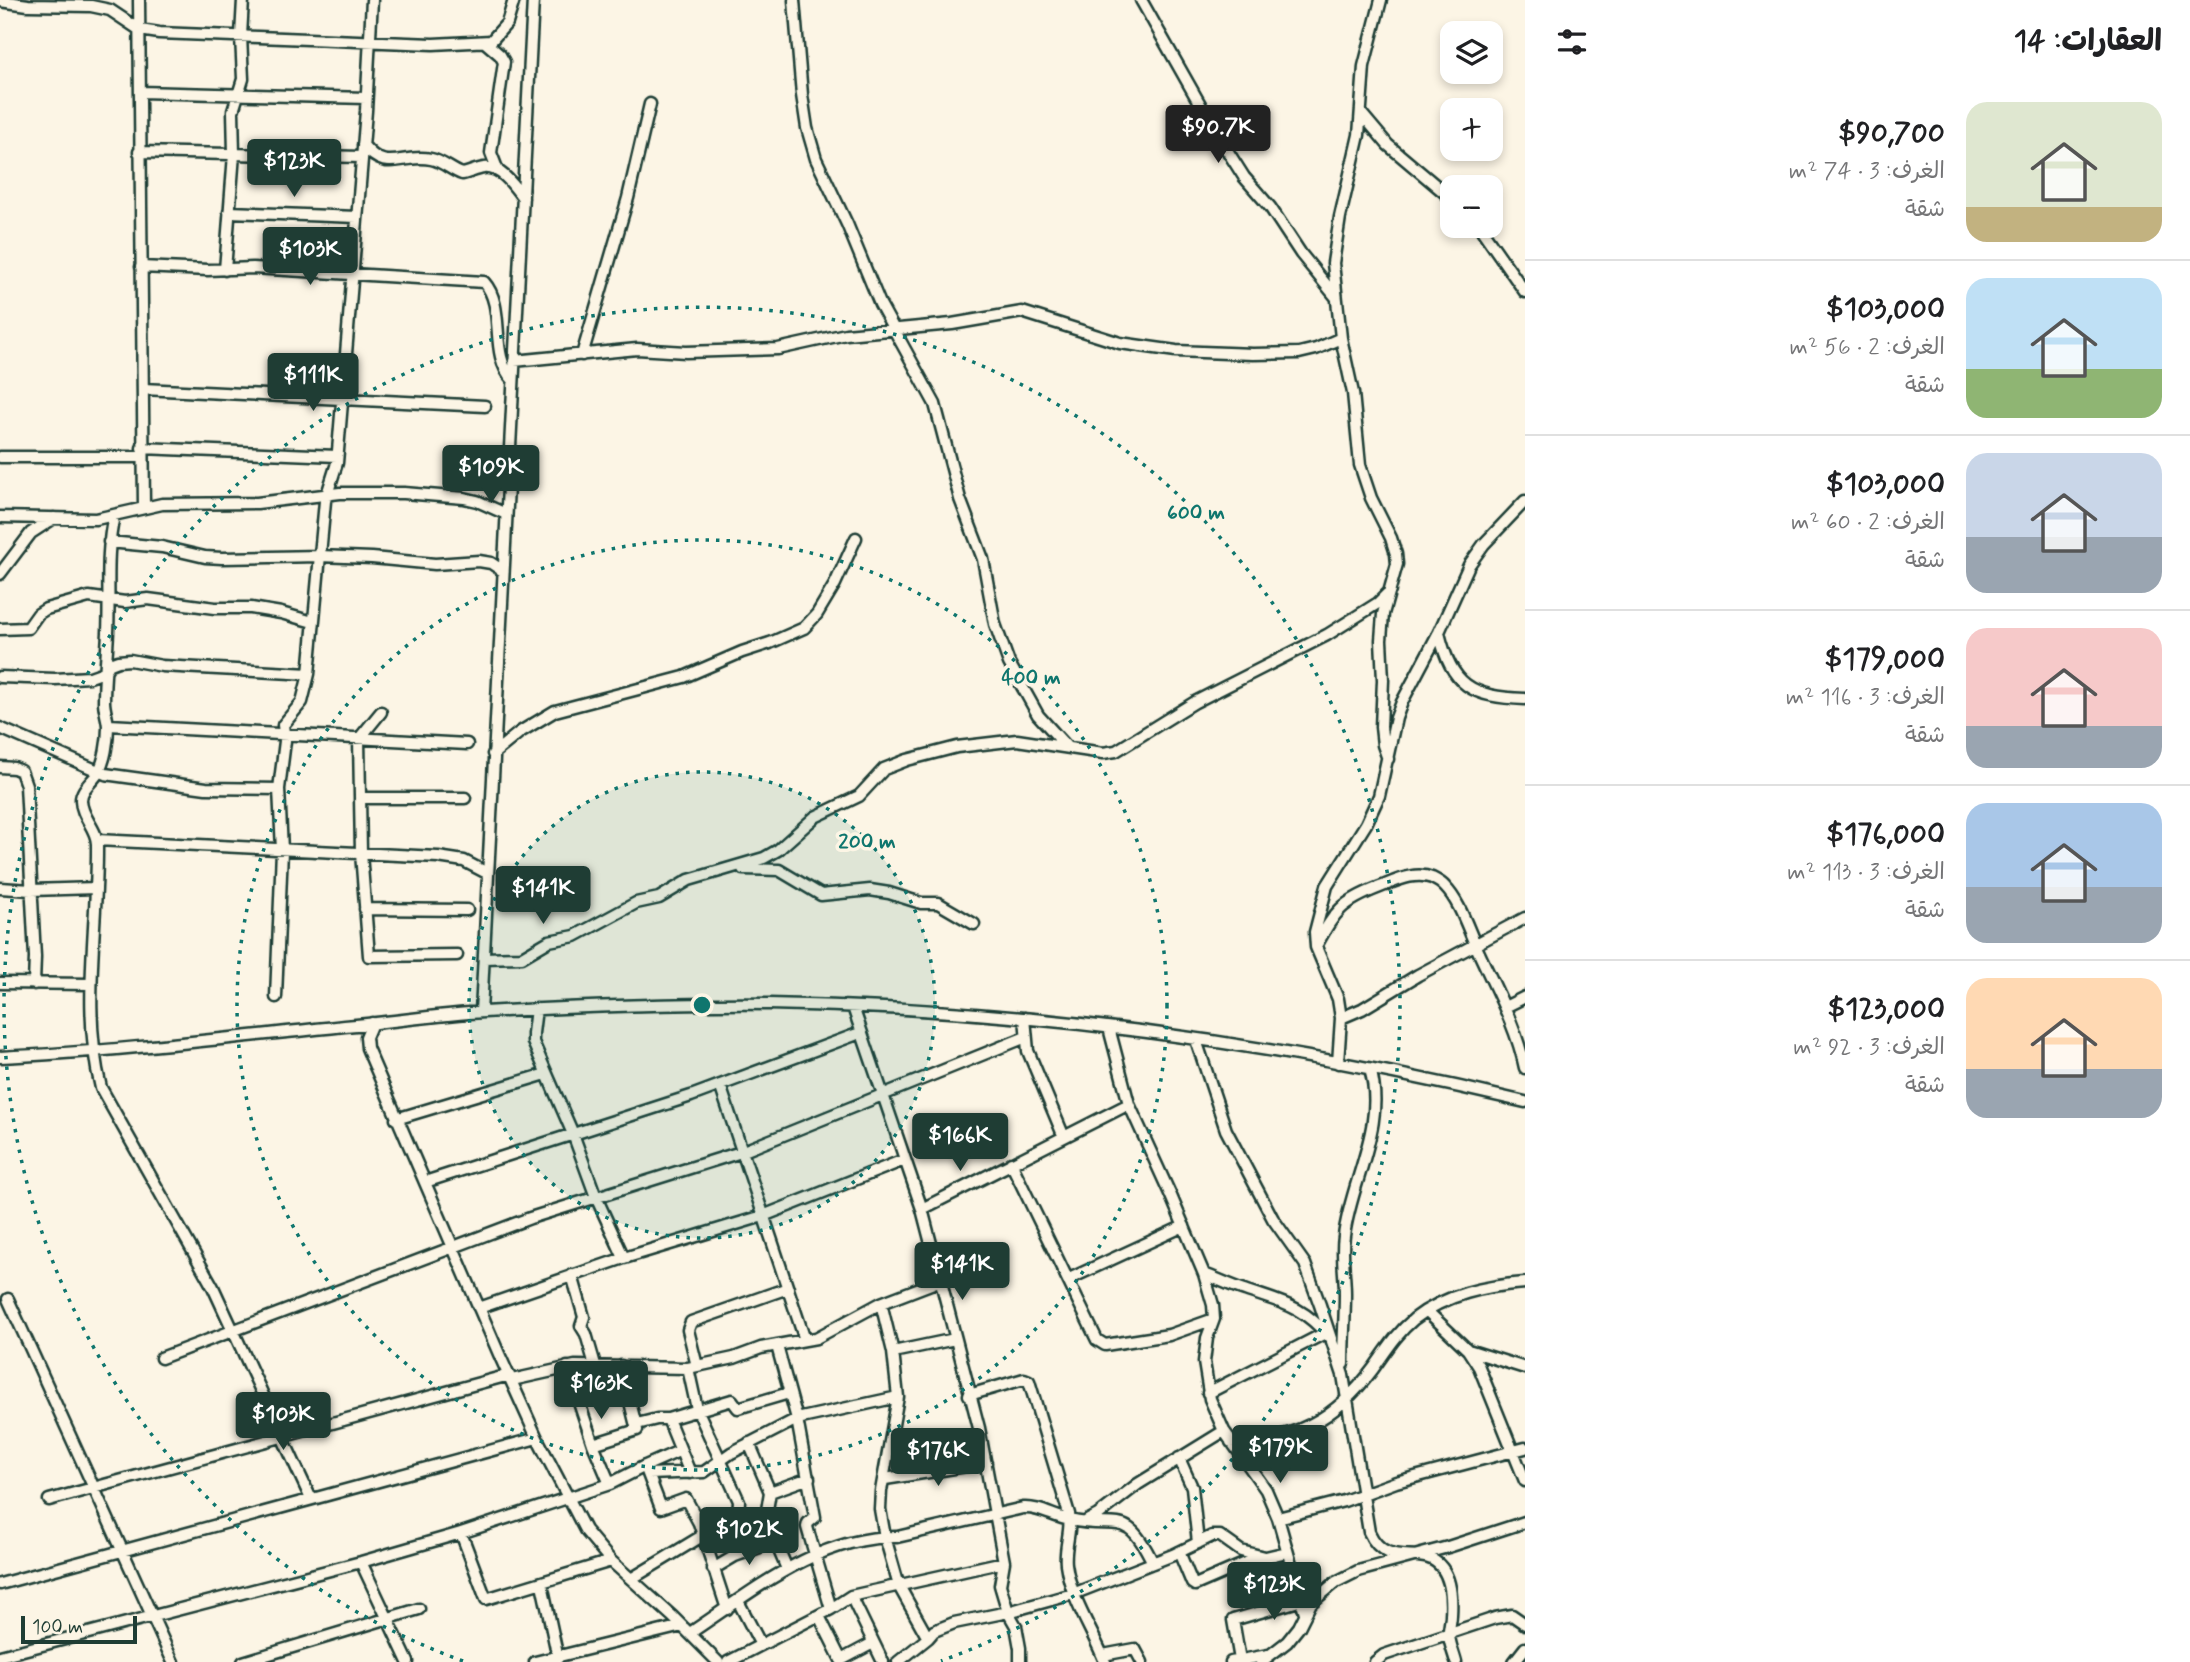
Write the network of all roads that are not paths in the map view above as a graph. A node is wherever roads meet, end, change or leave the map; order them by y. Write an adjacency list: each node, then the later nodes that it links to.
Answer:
1 (139, 0): 10 (street)
2 (243, 0): 11 (street)
3 (372, 0): 12 (street)
4 (514, 0): 13 (street)
5 (533, 0): 25 (street)
6 (794, 0): 34 (street)
7 (1141, 0): 33 (street)
8 (1381, 0): 18 (street)
9 (0, 1): 10 (street)
10 (140, 30): 11 (street); 14 (street)
11 (241, 36): 12 (street); 15 (street)
12 (369, 40): 13 (street); 16 (street)
13 (486, 43): 23 (street)
14 (140, 92): 15 (street); 20 (street)
15 (239, 94): 16 (street); 21 (street)
16 (366, 98): 19 (street)
17 (650, 104): 36 (street)
18 (1360, 113): 24 (street); 33 (street)
19 (363, 145): 22 (street); 23 (street)
20 (139, 152): 21 (street); 29 (street)
21 (234, 154): 22 (street); 26 (street)
22 (362, 157): 27 (street)
23 (498, 171): 25 (street)
24 (1440, 189)
25 (523, 198): 37 (street)
26 (229, 212): 27 (street); 30 (street)
27 (357, 217): 31 (street)
28 (1487, 238): 32 (street)
29 (141, 267): 30 (street); 39 (street)
30 (225, 270): 31 (street)
31 (352, 274): 38 (street); 40 (street)
32 (1525, 292)
33 (1338, 300): 35 (street)
34 (895, 331): 35 (street); 36 (street); 72 (street)
35 (1341, 338): 57 (street)
36 (582, 355): 37 (street)
37 (514, 361): 38 (street)
38 (513, 380): 48 (street)
39 (143, 388): 40 (street); 42 (street)
40 (341, 400): 41 (street); 43 (street)
41 (485, 406)
42 (142, 452): 43 (street); 44 (street); 47 (street)
43 (337, 456): 45 (street)
44 (0, 457)
45 (327, 494): 47 (street); 48 (street); 54 (street)
46 (1525, 501): 61 (street)
47 (144, 508): 49 (street)
48 (506, 514): 55 (street)
49 (114, 516): 51 (street); 53 (street)
50 (0, 517): 51 (street)
51 (54, 518): 56 (street)
52 (856, 538): 73 (street)
53 (109, 542): 54 (street); 58 (street)
54 (319, 556): 55 (street); 59 (street)
55 (503, 571): 73 (street)
56 (0, 574)
57 (1390, 591): 72 (street); 74 (street)
58 (108, 600): 59 (street); 60 (street); 62 (street)
59 (313, 622): 63 (street)
60 (0, 629)
61 (1439, 632): 65 (street); 74 (street)
62 (104, 672): 63 (street); 64 (street); 67 (street)
63 (309, 674): 69 (street)
64 (0, 677)
65 (1525, 699)
66 (381, 712): 70 (street)
67 (108, 725): 69 (street); 76 (street)
68 (0, 728): 76 (street)
69 (284, 734): 70 (street); 77 (street)
70 (360, 738): 71 (street); 78 (street)
71 (467, 744)
72 (1067, 748): 83 (street)
73 (493, 754): 84 (street)
74 (1388, 759): 93 (street)
75 (0, 767): 87 (street)
76 (99, 772): 77 (street); 80 (street)
77 (279, 789): 81 (street)
78 (360, 798): 79 (street); 82 (street)
79 (465, 798)
80 (97, 840): 81 (street); 86 (street)
81 (282, 850): 82 (street); 99 (street)
82 (361, 853): 84 (street); 88 (street)
83 (729, 869): 91 (street); 95 (street)
84 (487, 873): 95 (street)
85 (0, 888): 87 (street)
86 (96, 888): 87 (street); 98 (street)
87 (31, 890): 97 (street)
88 (365, 909): 89 (street); 94 (street)
89 (467, 910)
90 (1525, 918): 92 (street)
91 (974, 924)
92 (1476, 946): 93 (street); 102 (street); 106 (street)
93 (1316, 947): 106 (street)
94 (457, 956)
95 (484, 958): 104 (street)
96 (0, 983): 97 (street)
97 (34, 984): 98 (street)
98 (90, 984): 112 (street)
99 (276, 997)
100 (1525, 997): 102 (street)
101 (853, 1007): 103 (street); 105 (street); 109 (street)
102 (1505, 1007): 115 (street)
103 (536, 1009): 104 (street); 117 (street)
104 (481, 1012): 107 (street)
105 (1025, 1018): 108 (street); 110 (street)
106 (1341, 1018): 114 (street)
107 (372, 1023): 112 (street); 122 (street)
108 (1109, 1028): 111 (street); 121 (street)
109 (860, 1032): 118 (street); 119 (street)
110 (1026, 1037): 119 (street); 124 (street)
111 (1196, 1040): 114 (street); 147 (street)
112 (95, 1052): 113 (street); 146 (street)
113 (0, 1057)
114 (1338, 1062): 116 (street)
115 (1525, 1068)
116 (1370, 1069): 120 (street); 159 (street)
117 (546, 1074): 122 (street); 123 (street)
118 (720, 1085): 123 (street); 125 (street)
119 (883, 1094): 125 (street); 126 (street)
120 (1525, 1102)
121 (1129, 1104): 124 (street); 132 (street)
122 (396, 1119): 128 (street)
123 (573, 1133): 128 (street); 129 (street)
124 (1064, 1137): 127 (street)
125 (741, 1152): 129 (street); 131 (street)
126 (904, 1160): 130 (street); 131 (street)
127 (1011, 1163): 130 (street); 137 (street)
128 (425, 1182): 133 (street)
129 (596, 1197): 133 (street); 134 (street)
130 (922, 1209): 138 (street)
131 (763, 1216): 134 (street); 140 (street)
132 (1184, 1226): 135 (street); 137 (street)
133 (453, 1247): 143 (street); 146 (street)
134 (624, 1258): 136 (street)
135 (1204, 1274): 145 (street); 147 (street)
136 (572, 1275): 143 (street); 154 (street)
137 (1069, 1279): 145 (street)
138 (941, 1280): 142 (street); 148 (street)
139 (1525, 1283): 144 (street)
140 (788, 1289): 149 (street); 157 (street)
141 (8, 1298): 188 (street)
142 (881, 1303): 149 (street); 152 (street)
143 (479, 1308): 160 (street)
144 (1427, 1311): 151 (street); 165 (street)
145 (1213, 1319): 162 (street)
146 (234, 1331): 153 (street); 171 (street)
147 (1329, 1337): 159 (street); 162 (street)
148 (955, 1339): 152 (street); 163 (street)
149 (805, 1340): 150 (street)
150 (777, 1346): 157 (street); 161 (street)
151 (1468, 1350): 158 (street); 178 (street)
152 (893, 1352): 164 (street)
153 (161, 1359)
154 (594, 1365): 155 (street); 156 (street)
155 (621, 1366): 157 (street); 169 (street)
156 (567, 1367): 160 (street); 175 (street)
157 (692, 1367): 166 (street)
158 (1525, 1368)
159 (1343, 1375): 165 (street)
160 (510, 1378): 171 (street); 172 (street)
161 (789, 1393): 166 (street); 168 (street)
162 (1208, 1393): 170 (street)
163 (970, 1395): 181 (street); 196 (street)
164 (898, 1397): 168 (street); 185 (street)
165 (1346, 1399): 173 (street); 190 (street)
166 (697, 1409): 167 (street); 180 (street)
167 (668, 1419): 169 (street); 177 (street)
168 (797, 1419): 174 (street); 184 (street)
169 (637, 1424): 175 (street)
170 (1224, 1431): 173 (street); 179 (street)
171 (283, 1436): 188 (street); 191 (street)
172 (537, 1438): 191 (street); 192 (street)
173 (1231, 1442): 195 (street)
174 (749, 1443): 180 (street); 189 (street)
175 (593, 1444): 187 (street)
176 (1525, 1448): 178 (street)
177 (679, 1451): 182 (street); 183 (street)
178 (1513, 1452): 186 (street); 190 (street)
179 (1179, 1458): 197 (street); 203 (street)
180 (721, 1461): 183 (street); 208 (street)
181 (986, 1463): 185 (street); 194 (street)
182 (646, 1470): 183 (street); 187 (street); 200 (street)
183 (690, 1473)
184 (809, 1478): 189 (street); 207 (street)
185 (885, 1479): 201 (street)
186 (1525, 1480)
187 (610, 1484): 192 (street)
188 (94, 1488): 193 (street); 204 (street)
189 (770, 1492): 202 (street)
190 (1362, 1495): 195 (street); 210 (street)
191 (312, 1499): 204 (street)
192 (570, 1499): 199 (street); 211 (street)
193 (49, 1500)
194 (996, 1513): 196 (street); 201 (street); 213 (street)
195 (1278, 1518): 206 (street)
196 (1070, 1520): 197 (street); 221 (street)
197 (1086, 1521): 214 (street)
198 (1525, 1522): 210 (street)
199 (461, 1533): 212 (street); 219 (street)
200 (702, 1536): 215 (street); 217 (street)
201 (885, 1537): 207 (street); 220 (street)
202 (774, 1542): 208 (street); 216 (street)
203 (1198, 1543): 205 (street); 209 (street)
204 (122, 1551): 218 (street); 230 (street)
205 (1179, 1552): 209 (street); 214 (street)
206 (1287, 1552): 209 (street); 223 (street)
207 (814, 1554): 216 (street); 227 (street)
208 (735, 1556): 215 (street)
209 (1264, 1556)
210 (1414, 1556): 229 (street); 235 (street)
211 (611, 1561): 217 (street); 219 (street)
212 (361, 1562): 230 (street); 232 (street)
213 (1004, 1562): 220 (street); 228 (street)
214 (1153, 1563): 221 (street)
215 (713, 1569): 226 (street)
216 (787, 1569): 224 (street)
217 (631, 1579): 234 (street)
218 (0, 1584)
219 (541, 1584): 241 (street)
220 (899, 1586): 222 (street); 236 (street)
221 (1073, 1594): 228 (street); 243 (street)
222 (851, 1596): 227 (street); 237 (street)
223 (1302, 1600): 229 (street); 244 (street)
224 (738, 1601): 226 (street); 238 (street)
225 (419, 1609): 232 (street)
226 (727, 1609): 234 (street)
227 (831, 1609): 231 (street)
228 (1008, 1612): 236 (street); 253 (street)
229 (1305, 1613): 240 (street)
230 (152, 1616): 242 (street); 245 (street)
231 (819, 1616): 237 (street); 238 (street)
232 (388, 1619): 246 (street); 247 (street)
233 (1525, 1624): 235 (street)
234 (686, 1630): 241 (street); 249 (street)
235 (1448, 1634): 256 (street); 257 (street)
236 (928, 1638): 252 (street)
237 (873, 1643): 251 (street)
238 (761, 1645): 250 (street)
239 (1525, 1648): 258 (street)
240 (1272, 1654): 244 (street); 255 (street)
241 (558, 1658): 248 (street)
242 (1, 1659)
243 (1104, 1659): 254 (street)
244 (1236, 1661)
245 (173, 1662)
246 (243, 1662)
247 (408, 1662)
248 (535, 1662)
249 (719, 1662)
250 (728, 1662)
251 (883, 1662)
252 (898, 1662)
253 (1020, 1662)
254 (1142, 1662)
255 (1261, 1662)
256 (1375, 1662)
257 (1456, 1662)
258 (1514, 1662)

